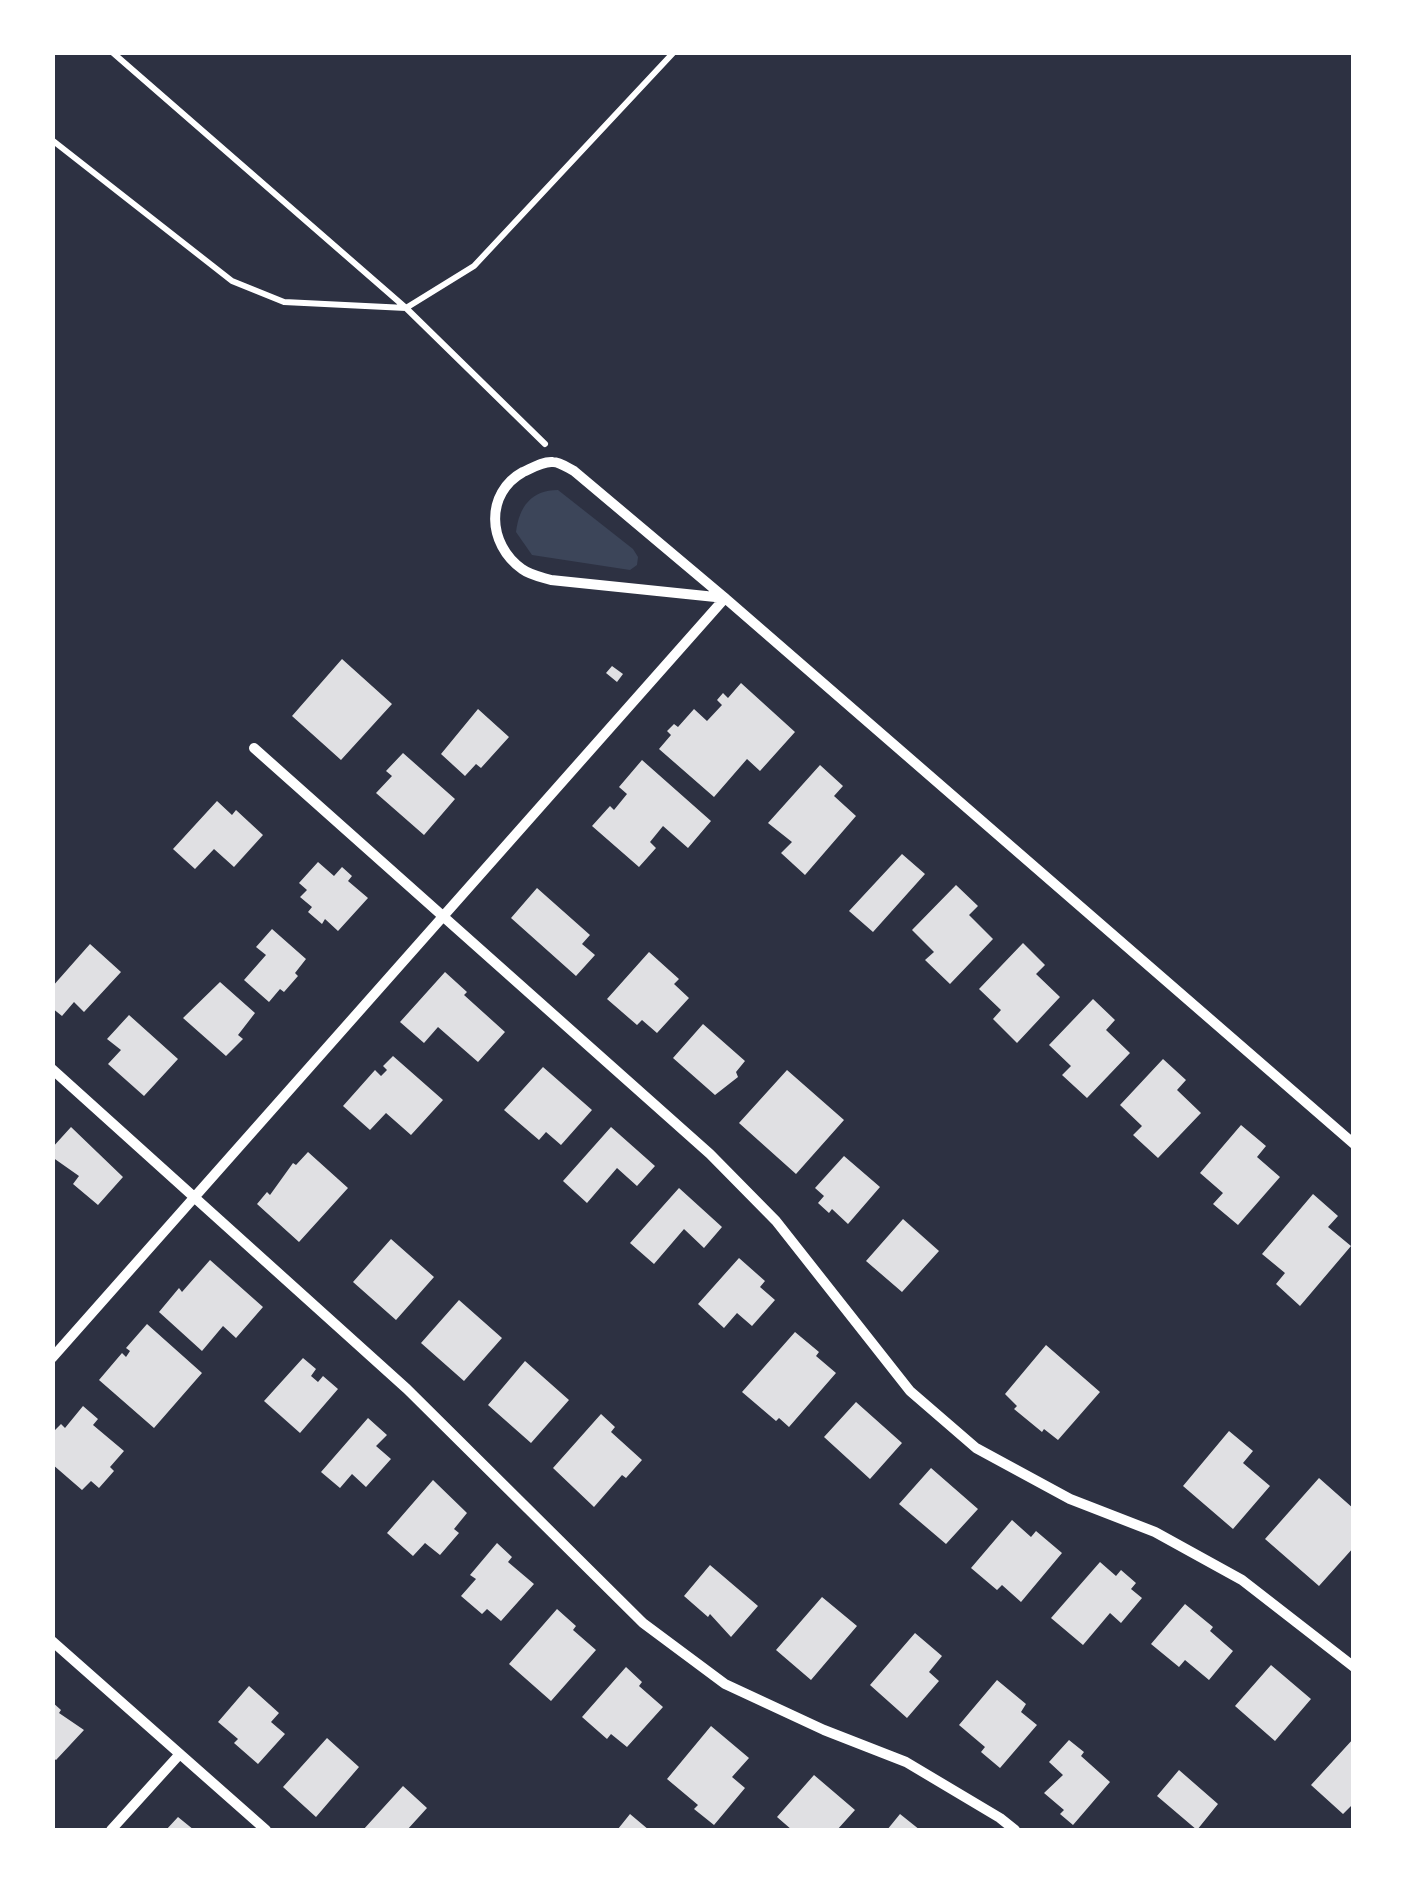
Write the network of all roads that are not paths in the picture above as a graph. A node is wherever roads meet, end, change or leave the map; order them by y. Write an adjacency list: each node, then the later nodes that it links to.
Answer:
1 (725, 598): 1 (street); 3 (street); 5 (street)
2 (254, 748): 3 (street)
3 (443, 917): 6 (street); 9 (street)
4 (52, 1070): 6 (street)
5 (1354, 1144)
6 (194, 1199): 7 (street); 13 (street)
7 (52, 1358)
8 (52, 1641): 10 (street)
9 (1354, 1667)
10 (179, 1755): 11 (street); 12 (street)
11 (110, 1830)
12 (266, 1830)
13 (1015, 1830)

